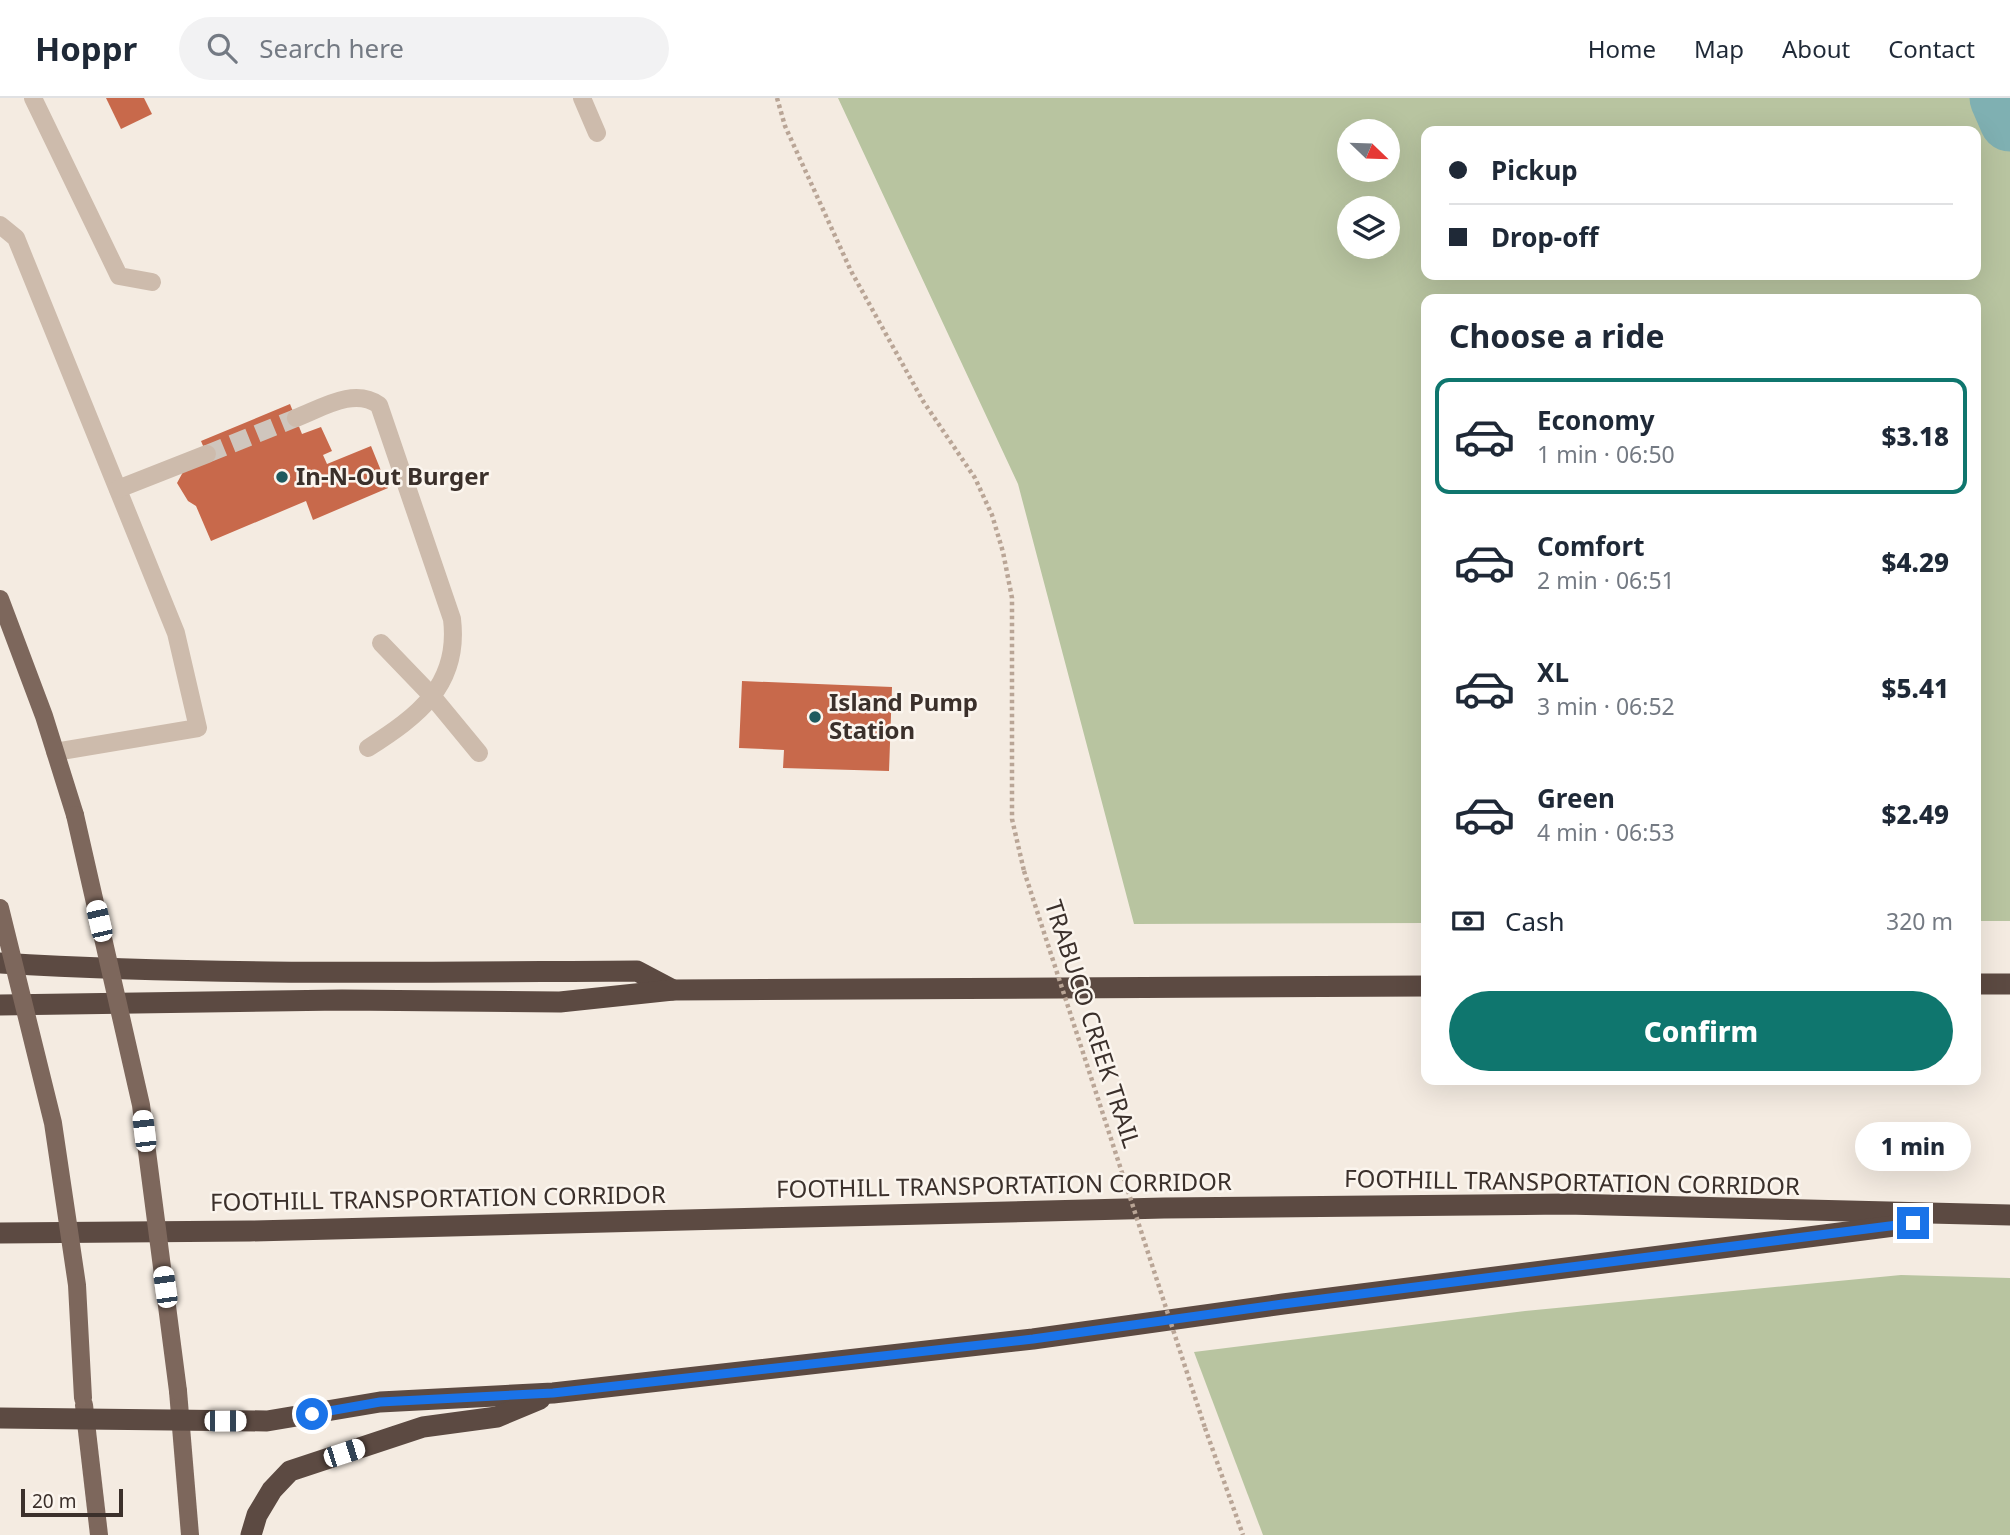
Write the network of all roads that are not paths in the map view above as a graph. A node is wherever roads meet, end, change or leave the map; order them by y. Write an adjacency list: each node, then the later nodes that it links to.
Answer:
1 (33, 98): 5 (lane)
2 (582, 98): 3 (lane)
3 (597, 133)
4 (0, 225): 8 (lane)
5 (152, 282)
6 (296, 418): 11 (lane)
7 (206, 454): 8 (lane)
8 (118, 489): 13 (lane)
9 (0, 598): 13 (main road)
10 (381, 643): 11 (lane)
11 (432, 696): 12 (lane); 14 (lane)
12 (368, 748)
13 (55, 752): 28 (main road, bridge)
14 (479, 753)
15 (0, 908): 27 (main road, bridge)
16 (0, 963): 20 (highway)
17 (1981, 984): 18 (highway)
18 (2010, 984)
19 (1421, 986): 20 (highway)
20 (673, 990): 21 (highway)
21 (0, 1006)
22 (2010, 1215): 23 (highway, FOOTHILL TRANSPORTATION CORRIDOR)
23 (1967, 1216): 24 (highway, FOOTHILL TRANSPORTATION CORRIDOR); 25 (highway)
24 (0, 1233)
25 (553, 1393): 28 (highway); 31 (highway)
26 (0, 1418): 27 (highway)
27 (86, 1421): 28 (highway); 29 (main road)
28 (183, 1421): 30 (main road)
29 (99, 1535)
30 (190, 1535)
31 (251, 1535)

